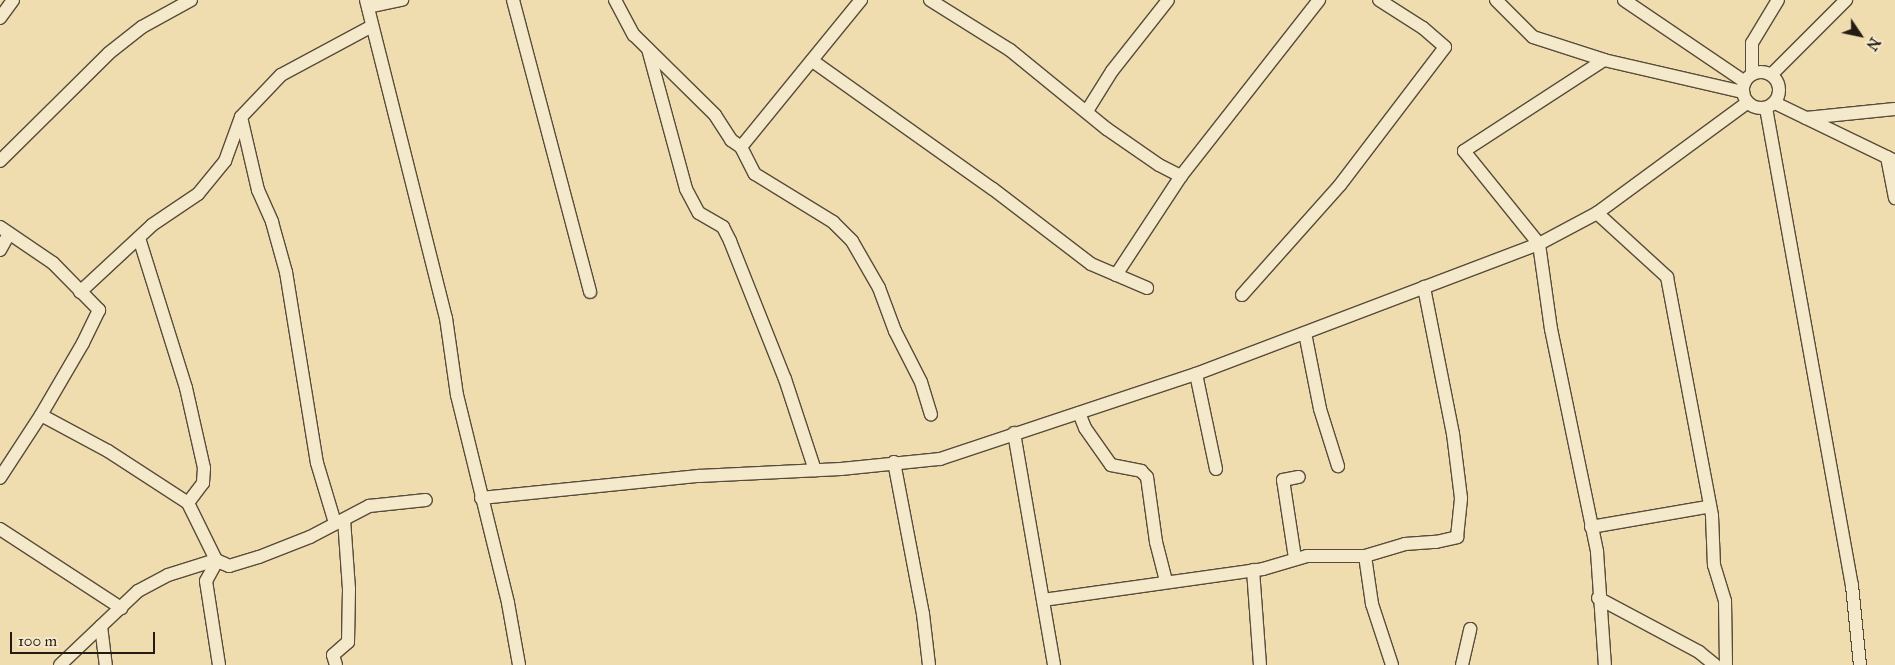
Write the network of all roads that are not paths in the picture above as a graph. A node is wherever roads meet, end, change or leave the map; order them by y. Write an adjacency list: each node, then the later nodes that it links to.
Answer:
1 (13, 0): 17 (street)
2 (191, 0): 31 (street)
3 (402, 0): 15 (street)
4 (513, 0): 43 (street)
5 (615, 0): 19 (street)
6 (861, 0): 21 (street)
7 (930, 0): 26 (street)
8 (1168, 0): 26 (street)
9 (1319, 0): 32 (street)
10 (1379, 0): 44 (street)
11 (1496, 0): 20 (street)
12 (1624, 0): 16 (street)
13 (1778, 0): 23 (street)
14 (1846, 0): 22 (street)
15 (367, 4): 18 (street)
16 (1642, 4): 23 (street)
17 (0, 18)
18 (372, 26): 27 (street); 57 (street)
19 (648, 49): 29 (street); 54 (street)
20 (1604, 60): 23 (street); 37 (street)
21 (814, 62): 29 (street); 39 (street)
22 (1772, 74): 23 (street); 24 (street)
23 (1746, 88): 24 (street); 34 (street)
24 (1771, 105): 28 (street); 88 (street)
25 (1895, 109): 28 (street)
26 (1087, 111): 32 (street)
27 (241, 117): 36 (street); 61 (street)
28 (1806, 118): 30 (street)
29 (741, 147): 48 (street)
30 (1891, 159): 33 (street)
31 (0, 161)
32 (1181, 176): 39 (street)
33 (1895, 198)
34 (1597, 213): 37 (street); 60 (street)
35 (4, 230): 38 (street); 42 (street)
36 (139, 238): 42 (street); 59 (street)
37 (1539, 244): 40 (street); 62 (street)
38 (0, 250)
39 (1116, 275): 41 (street)
40 (1424, 287): 45 (street); 64 (street)
41 (1147, 288)
42 (80, 292): 49 (street)
43 (590, 292)
44 (1242, 295)
45 (1305, 333): 46 (street); 52 (street)
46 (1196, 374): 47 (street); 53 (street)
47 (1079, 413): 50 (street); 69 (street)
48 (931, 414)
49 (42, 415): 56 (street); 59 (street)
50 (1014, 433): 51 (street); 71 (street)
51 (894, 462): 54 (street); 80 (street)
52 (1338, 466)
53 (1216, 469)
54 (815, 470): 57 (street)
55 (1299, 477): 65 (street)
56 (0, 478)
57 (481, 498): 79 (street)
58 (426, 500): 61 (street)
59 (188, 503): 66 (street)
60 (1707, 507): 62 (street); 87 (street)
61 (340, 522): 67 (street); 78 (street)
62 (1591, 527): 70 (street)
63 (0, 529): 72 (street)
64 (1365, 556): 65 (street); 83 (street)
65 (1295, 558): 68 (street)
66 (216, 560): 67 (street); 72 (street)
67 (229, 566): 77 (street)
68 (1253, 570): 69 (street); 82 (street)
69 (1166, 581): 71 (street)
70 (1598, 598): 85 (street); 86 (street)
71 (1043, 600): 81 (street)
72 (121, 608): 73 (street)
73 (101, 626): 75 (street); 76 (street)
74 (1470, 629): 84 (street)
75 (60, 665)
76 (106, 665)
77 (219, 665)
78 (336, 665)
79 (519, 665)
80 (929, 665)
81 (1054, 665)
82 (1260, 665)
83 (1392, 665)
84 (1462, 665)
85 (1605, 665)
86 (1715, 665)
87 (1726, 665)
88 (1860, 665)

